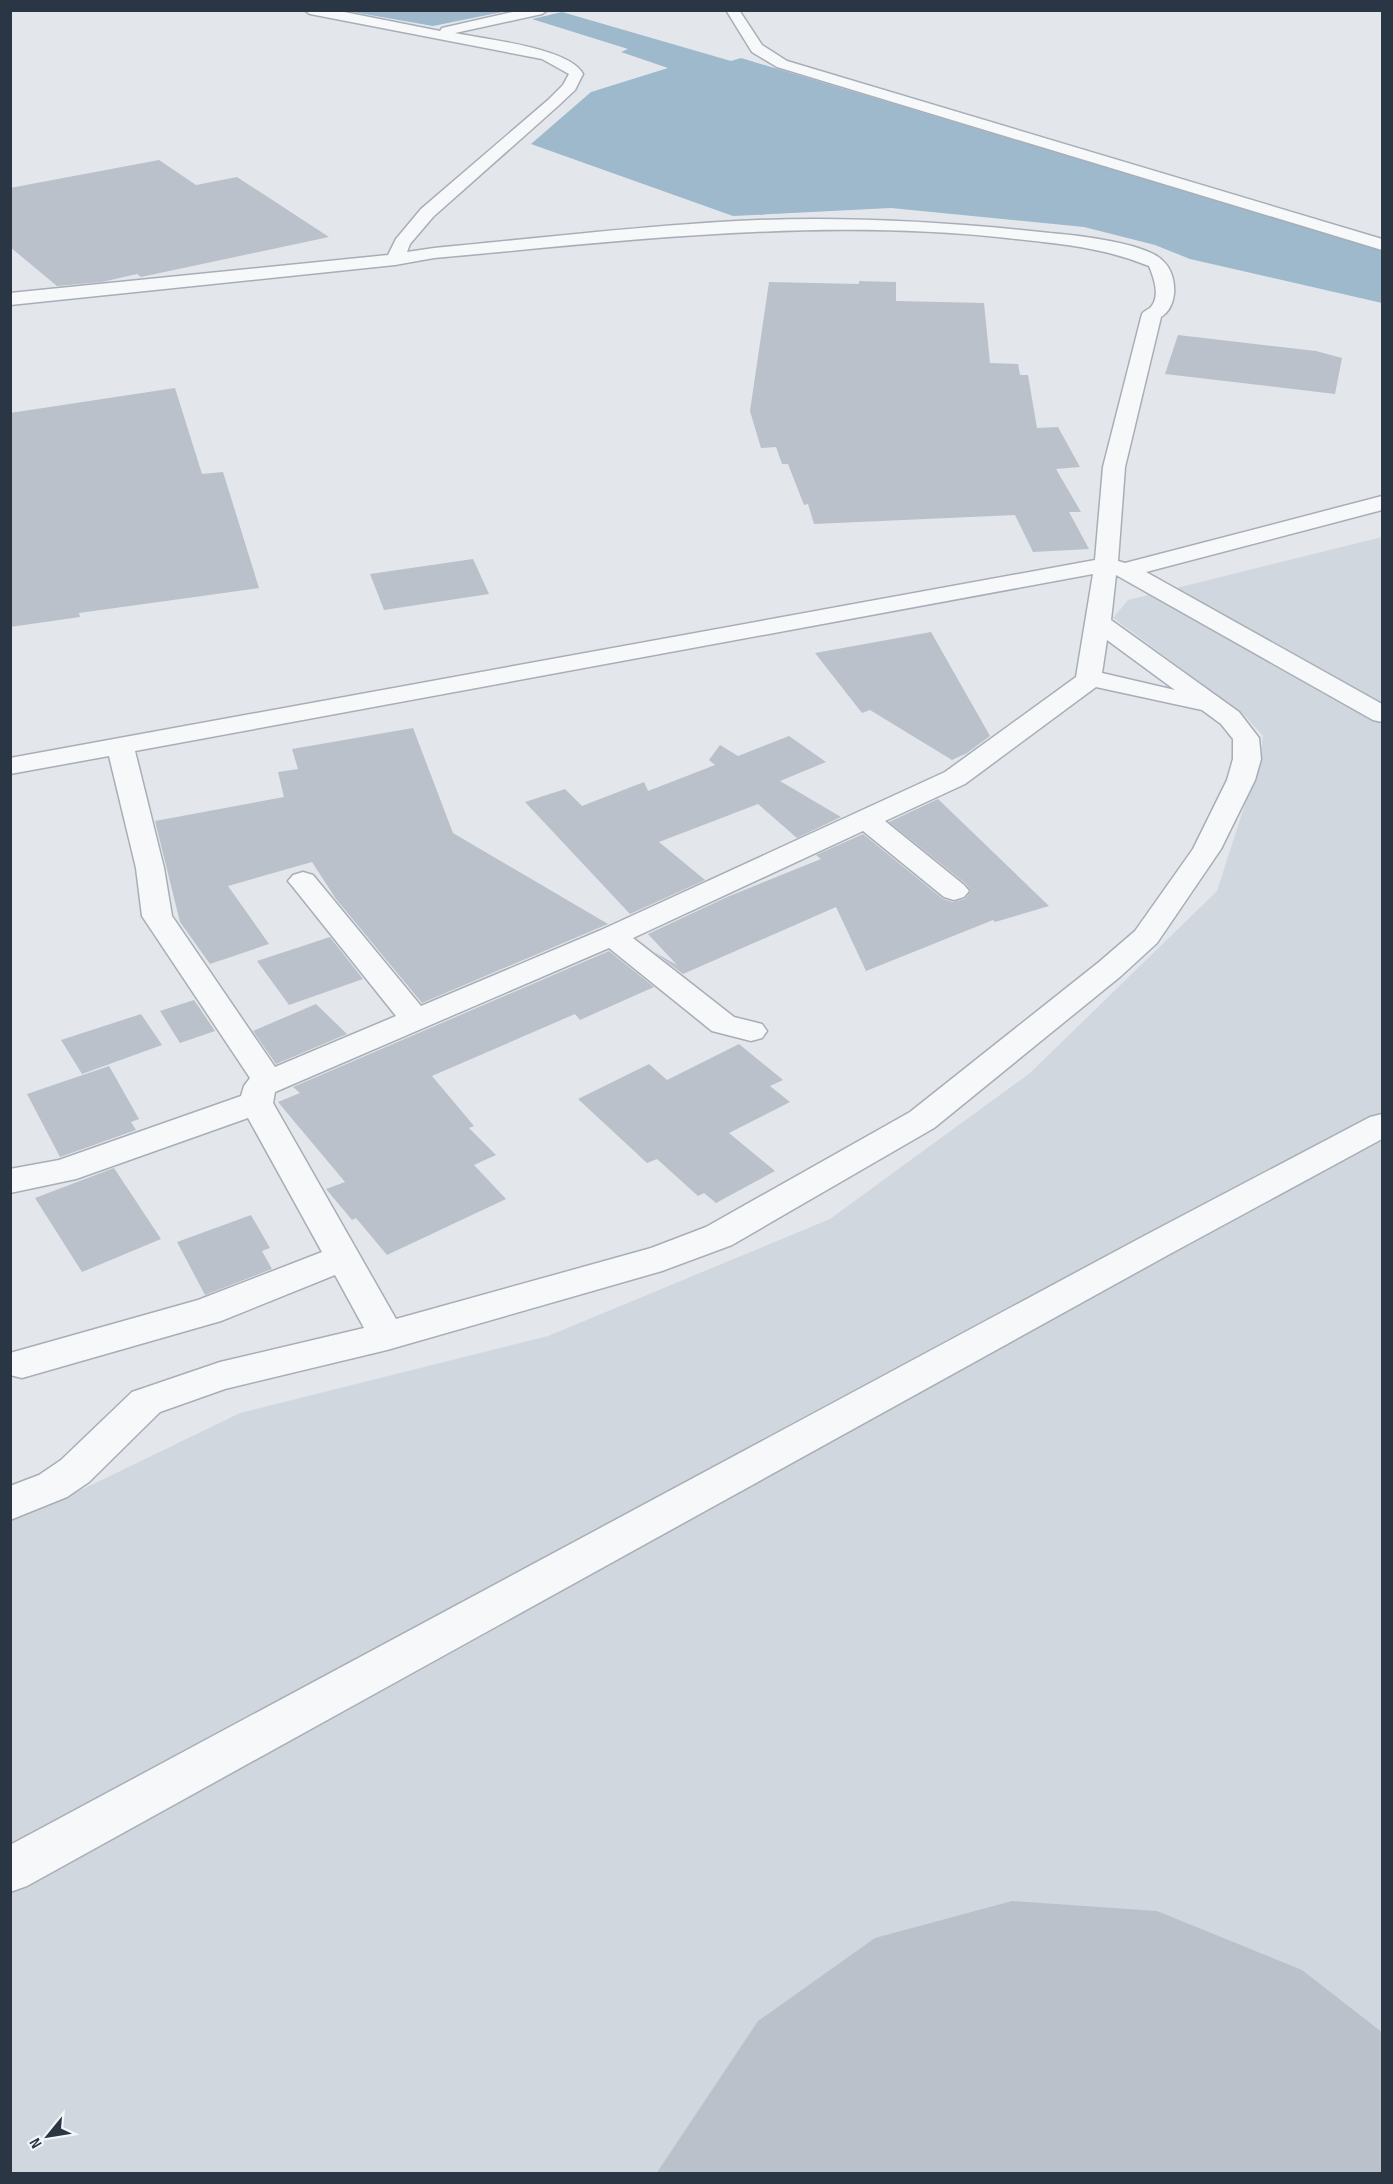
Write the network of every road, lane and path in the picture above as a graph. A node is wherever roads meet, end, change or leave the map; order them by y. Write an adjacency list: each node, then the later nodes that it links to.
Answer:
1 (310, 10): 4 (street)
2 (542, 10): 4 (street)
3 (732, 10): 5 (street)
4 (434, 33): 6 (street)
5 (1383, 245)
6 (395, 260): 7 (street); 9 (street)
7 (10, 299)
8 (1383, 503): 9 (street)
9 (1116, 567): 10 (street); 13 (street); 14 (street)
10 (1098, 622): 11 (street); 12 (street)
11 (1089, 678): 12 (street); 16 (street)
12 (1212, 706): 26 (street)
13 (1383, 714)
14 (120, 746): 15 (street); 22 (street)
15 (10, 766)
16 (866, 819): 18 (street); 19 (street)
17 (303, 881): 20 (street)
18 (954, 891)
19 (612, 936): 20 (street); 21 (street)
20 (416, 1020): 22 (street)
21 (751, 1031)
22 (262, 1093): 24 (street); 25 (street)
23 (1383, 1125): 29 (street)
24 (10, 1181)
25 (343, 1258): 26 (street); 27 (street)
26 (387, 1336): 28 (street)
27 (22, 1364)
28 (10, 1504)
29 (10, 1870)

